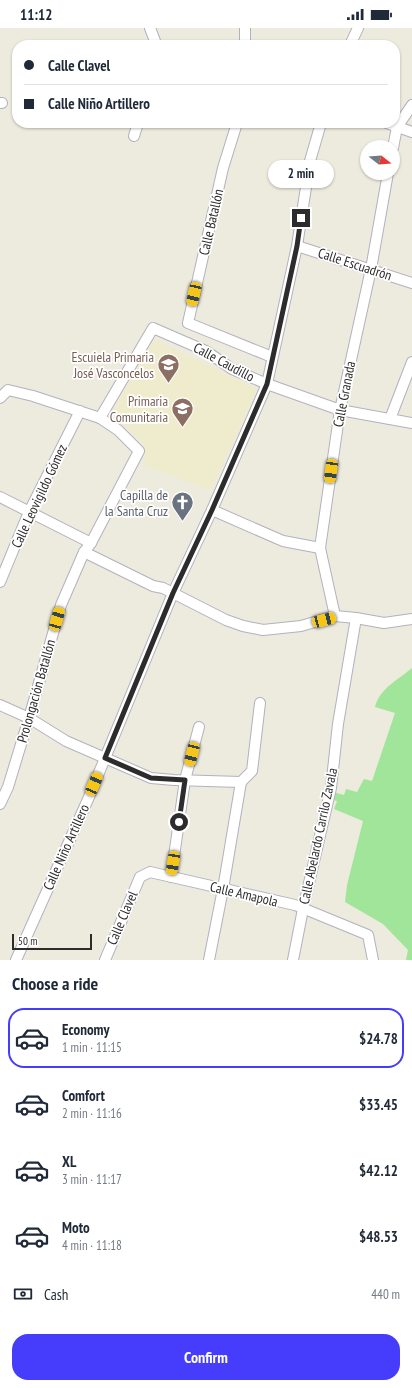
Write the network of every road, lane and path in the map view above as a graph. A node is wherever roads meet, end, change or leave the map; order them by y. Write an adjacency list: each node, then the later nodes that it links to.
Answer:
1 (150, 28): 4 (street)
2 (245, 28): 5 (street)
3 (358, 28): 6 (street)
4 (155, 40)
5 (245, 40)
6 (352, 40)
7 (412, 105): 8 (street)
8 (400, 123)
9 (136, 128): 15 (street)
10 (235, 128): 21 (street, Calle Batallón)
11 (320, 128): 18 (street, Calle Niño Artillero)
12 (397, 128): 16 (street)
13 (400, 128): 14 (street)
14 (412, 132)
15 (134, 136)
16 (395, 140)
17 (387, 180): 19 (street, Calle Granada)
18 (297, 246): 19 (street, Calle Escuadrón); 21 (street, Calle Niño Artillero)
19 (371, 269): 20 (street, Calle Escuadrón); 25 (street, Calle Granada)
20 (412, 283)
21 (272, 357): 23 (street, Calle Niño Artillero)
22 (412, 362): 28 (street)
23 (267, 384): 25 (street, Calle Caudillo); 27 (street, Calle Caudillo); 31 (street, Calle Niño Artillero)
24 (0, 398): 26 (street)
25 (340, 410): 28 (street, Calle Caudillo); 34 (street, Calle Granada)
26 (80, 411): 27 (street); 32 (street, Calle Leovigildo Gómez)
27 (100, 418): 33 (street, Prolongación Batallón)
28 (390, 419): 29 (street, Calle Caudillo)
29 (412, 423)
30 (0, 497): 32 (street)
31 (212, 510): 34 (street); 37 (street, Calle Niño Artillero)
32 (29, 512): 33 (street); 36 (street, Calle Leovigildo Gómez)
33 (91, 543): 35 (street, Prolongación Batallón)
34 (320, 548): 38 (street, Calle Granada)
35 (84, 552): 37 (street); 43 (street, Prolongación Batallón)
36 (0, 582)
37 (173, 593): 38 (street); 45 (street, Calle Niño Artillero)
38 (335, 616): 39 (street)
39 (356, 618): 40 (street); 52 (street, Calle Abelardo Carrilo Zavala)
40 (412, 619)
41 (260, 703): 47 (street)
42 (0, 705): 43 (street)
43 (29, 718): 45 (street); 48 (street, Prolongación Batallón)
44 (199, 727): 46 (street)
45 (105, 758): 46 (street); 53 (street, Calle Niño Artillero)
46 (185, 780): 47 (street); 50 (street)
47 (241, 782): 51 (street)
48 (0, 804)
49 (140, 877): 50 (street, Calle Amapola); 54 (street, Calle Clavel)
50 (171, 877): 51 (street, Calle Amapola)
51 (223, 889): 52 (street, Calle Amapola); 55 (street)
52 (303, 908): 56 (street, Calle Abelardo Carrilo Zavala); 57 (street, Calle Amapola)
53 (16, 960)
54 (105, 960)
55 (209, 960)
56 (293, 960)
57 (373, 960)

